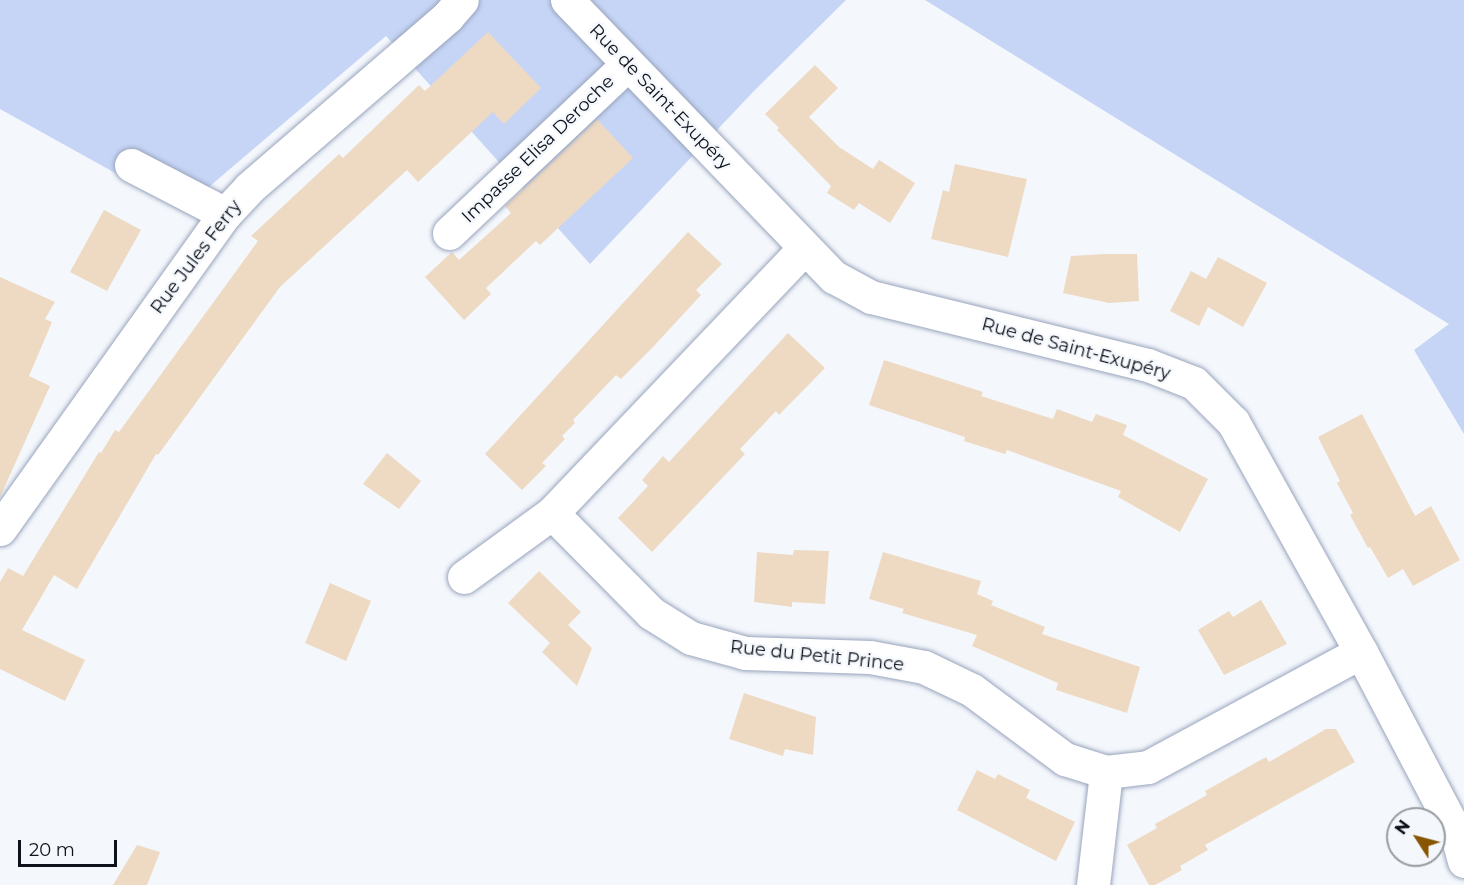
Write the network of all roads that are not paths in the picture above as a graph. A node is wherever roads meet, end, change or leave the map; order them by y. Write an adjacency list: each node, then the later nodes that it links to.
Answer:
1 (462, 0): 5 (street, Rue Jules Ferry)
2 (567, 0): 3 (street, Rue de Saint-Exupéry)
3 (628, 64): 6 (street, Impasse Elisa Deroche); 7 (street, Rue de Saint-Exupéry)
4 (131, 165): 5 (street)
5 (225, 214): 9 (street, Rue Jules Ferry)
6 (449, 233)
7 (804, 248): 8 (street); 11 (street, Rue de Saint-Exupéry)
8 (552, 513): 10 (street); 12 (street, Rue du Petit Prince)
9 (0, 529)
10 (464, 576)
11 (1361, 652): 12 (street, Rue du Petit Prince); 13 (street, Rue de Saint-Exupéry)
12 (1106, 772): 14 (street)
13 (1464, 861)
14 (1094, 885)

